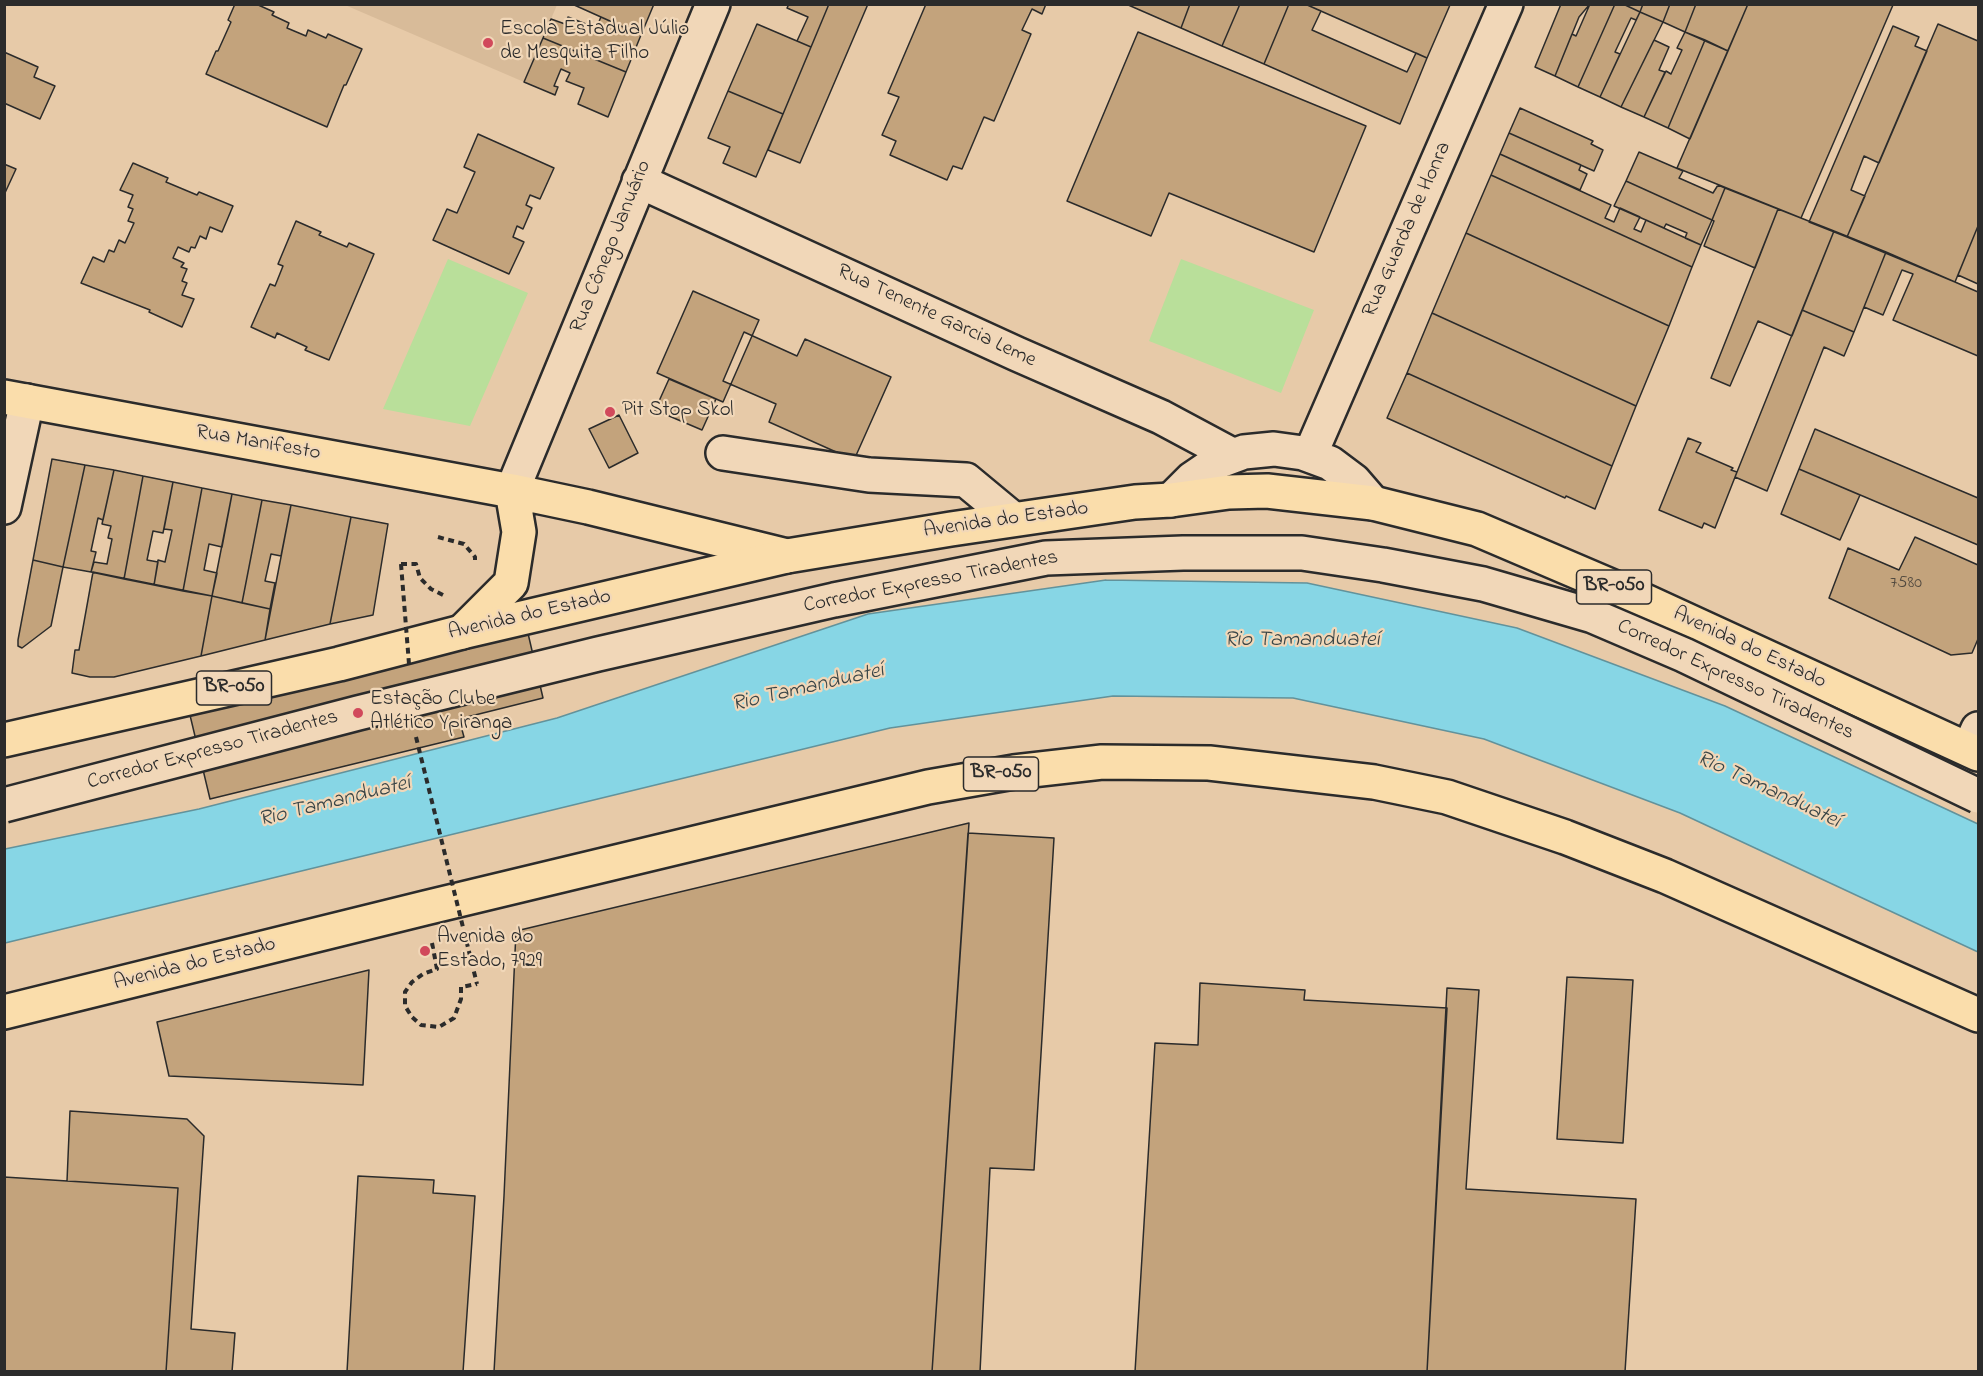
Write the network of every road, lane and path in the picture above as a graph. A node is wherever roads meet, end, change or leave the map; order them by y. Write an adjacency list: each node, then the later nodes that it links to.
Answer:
1 (713, 4): 3 (street, Rua Cônego Januário)
2 (1506, 4): 7 (street, Rua Guarda de Honra)
3 (639, 181): 6 (street, Rua Tenente Garcia Leme); 8 (street, Rua Cônego Januário)
4 (16, 399): 8 (main road, Rua Manifesto); 11 (street)
5 (723, 453): 12 (street)
6 (1232, 455): 7 (street); 9 (street)
7 (1310, 455): 10 (street)
8 (512, 491): 14 (main road, Rua Manifesto); 17 (main road)
9 (1172, 500): 10 (main road, Avenida do Estado / BR-050); 12 (main road, Avenida do Estado / BR-050)
10 (1373, 503): 21 (main road, Avenida do Estado / BR-050)
11 (4, 507)
12 (1013, 519): 14 (main road, Avenida do Estado / BR-050)
13 (438, 537): 15 (path)
14 (787, 556): 17 (main road, Avenida do Estado / BR-050)
15 (476, 568)
16 (451, 593): 18 (path, bridge)
17 (462, 632): 20 (main road, Avenida do Estado / BR-050)
18 (410, 665)
19 (415, 732): 24 (path, bridge)
20 (5, 738)
21 (1975, 744)
22 (1978, 796): 23 (street, Corredor Expresso Tiradentes, bridge)
23 (4, 805)
24 (438, 969)
25 (4, 1012): 26 (main road, Avenida do Estado / BR-050)
26 (1978, 1015)

